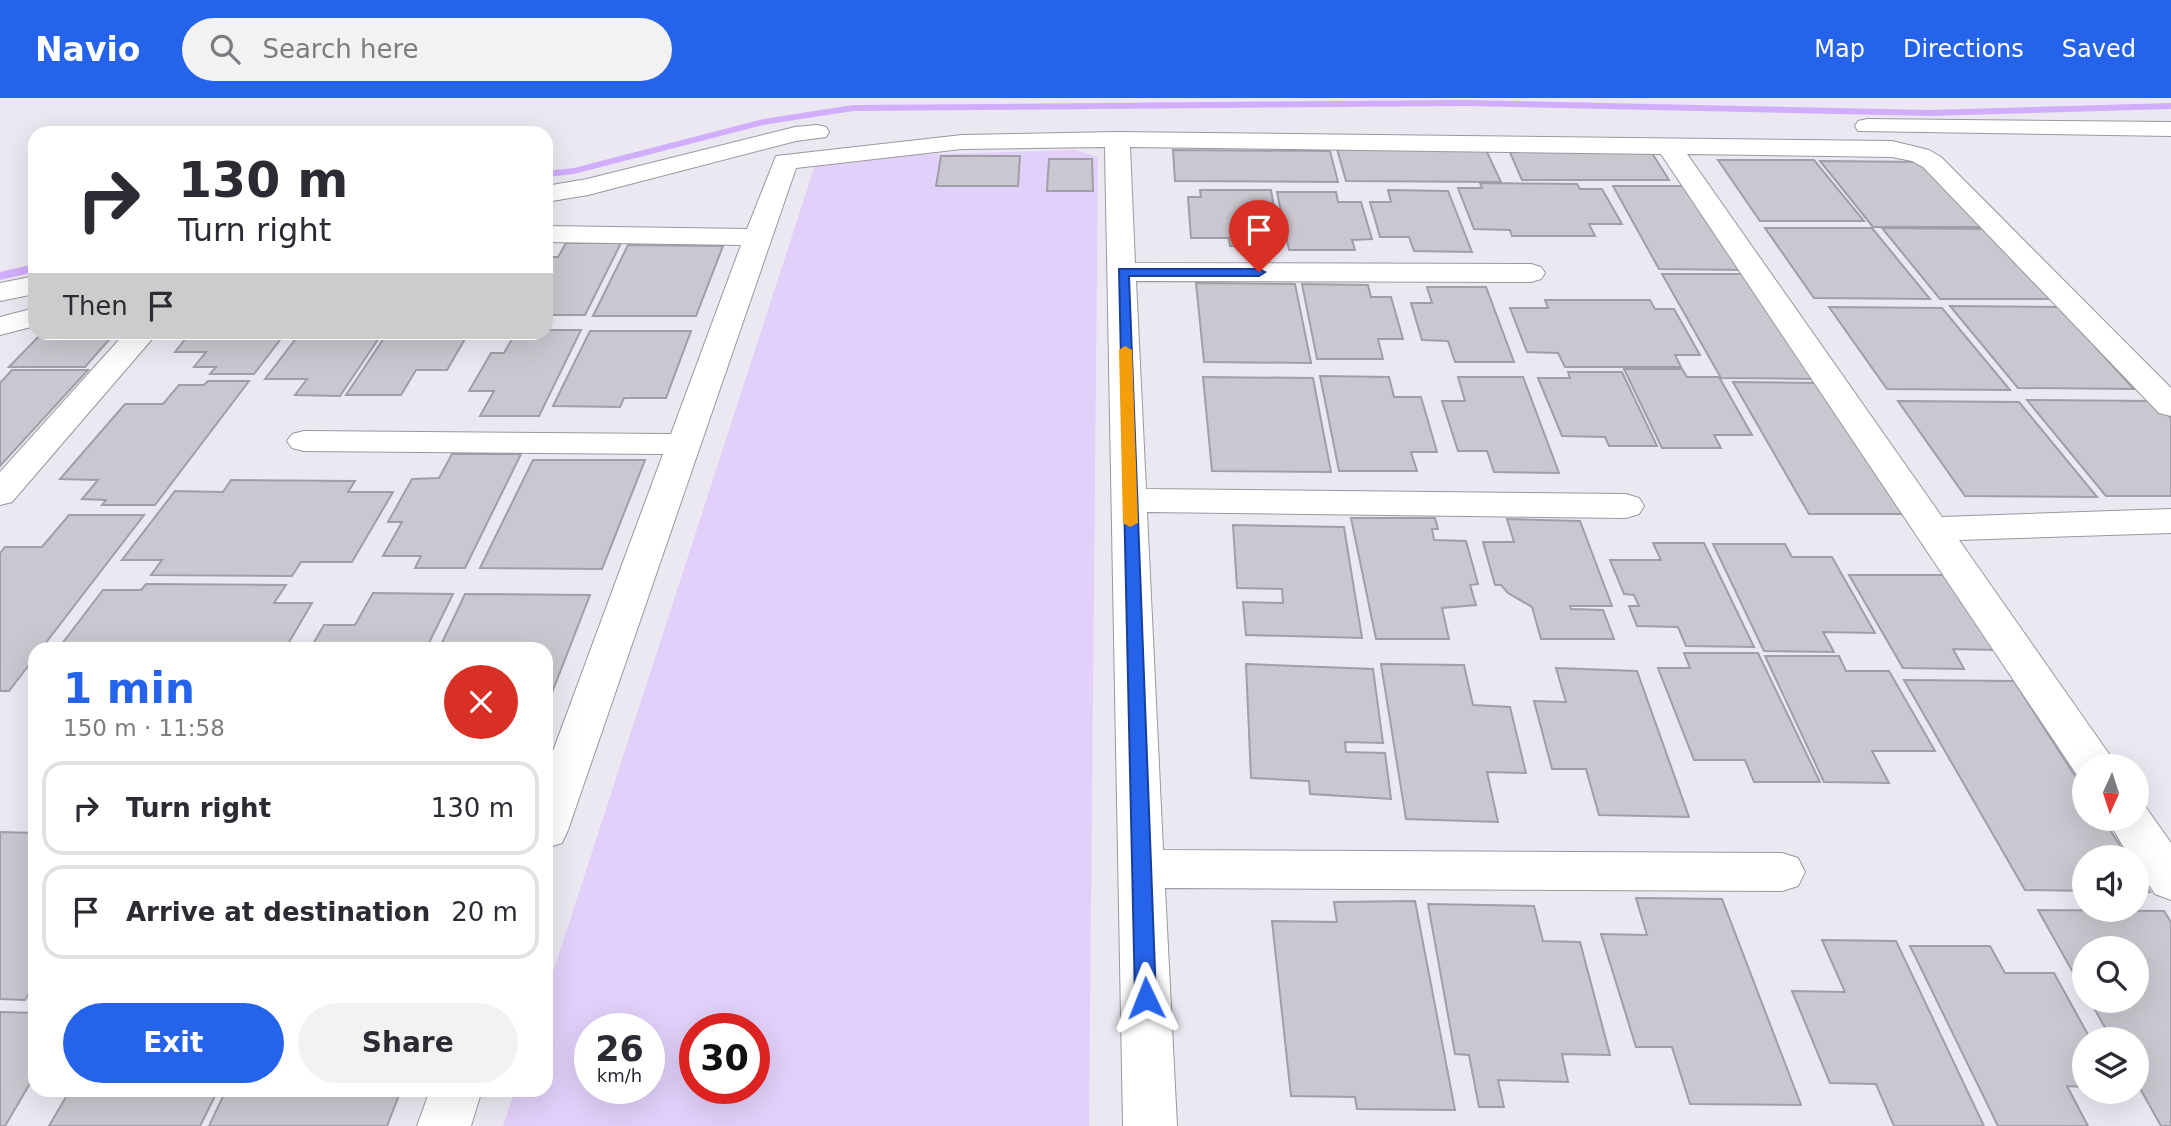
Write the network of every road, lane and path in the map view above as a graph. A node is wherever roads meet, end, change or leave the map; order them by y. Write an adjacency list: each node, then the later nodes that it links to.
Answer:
1 (890, 126): 2 (street)
2 (2171, 129)
3 (836, 131): 6 (street)
4 (1117, 139): 5 (street); 8 (street); 9 (street)
5 (1668, 145): 16 (street); 23 (street)
6 (553, 193)
7 (553, 234): 8 (street)
8 (758, 237): 18 (street)
9 (1123, 272): 10 (street); 20 (street)
10 (1531, 273)
11 (28, 286): 12 (street)
12 (0, 292)
13 (28, 319): 14 (street)
14 (0, 326)
15 (136, 340): 19 (street)
16 (2171, 406)
17 (304, 441): 18 (street)
18 (683, 444): 25 (street)
19 (0, 494)
20 (1129, 500): 21 (street); 27 (street)
21 (1626, 506)
22 (2171, 521): 23 (street)
23 (1932, 529): 24 (street)
24 (2086, 754)
25 (556, 774)
26 (2137, 831): 29 (street)
27 (1142, 869): 28 (street); 32 (street)
28 (1782, 872)
29 (2171, 880)
30 (454, 1097): 31 (street)
31 (444, 1126)
32 (1150, 1126)

